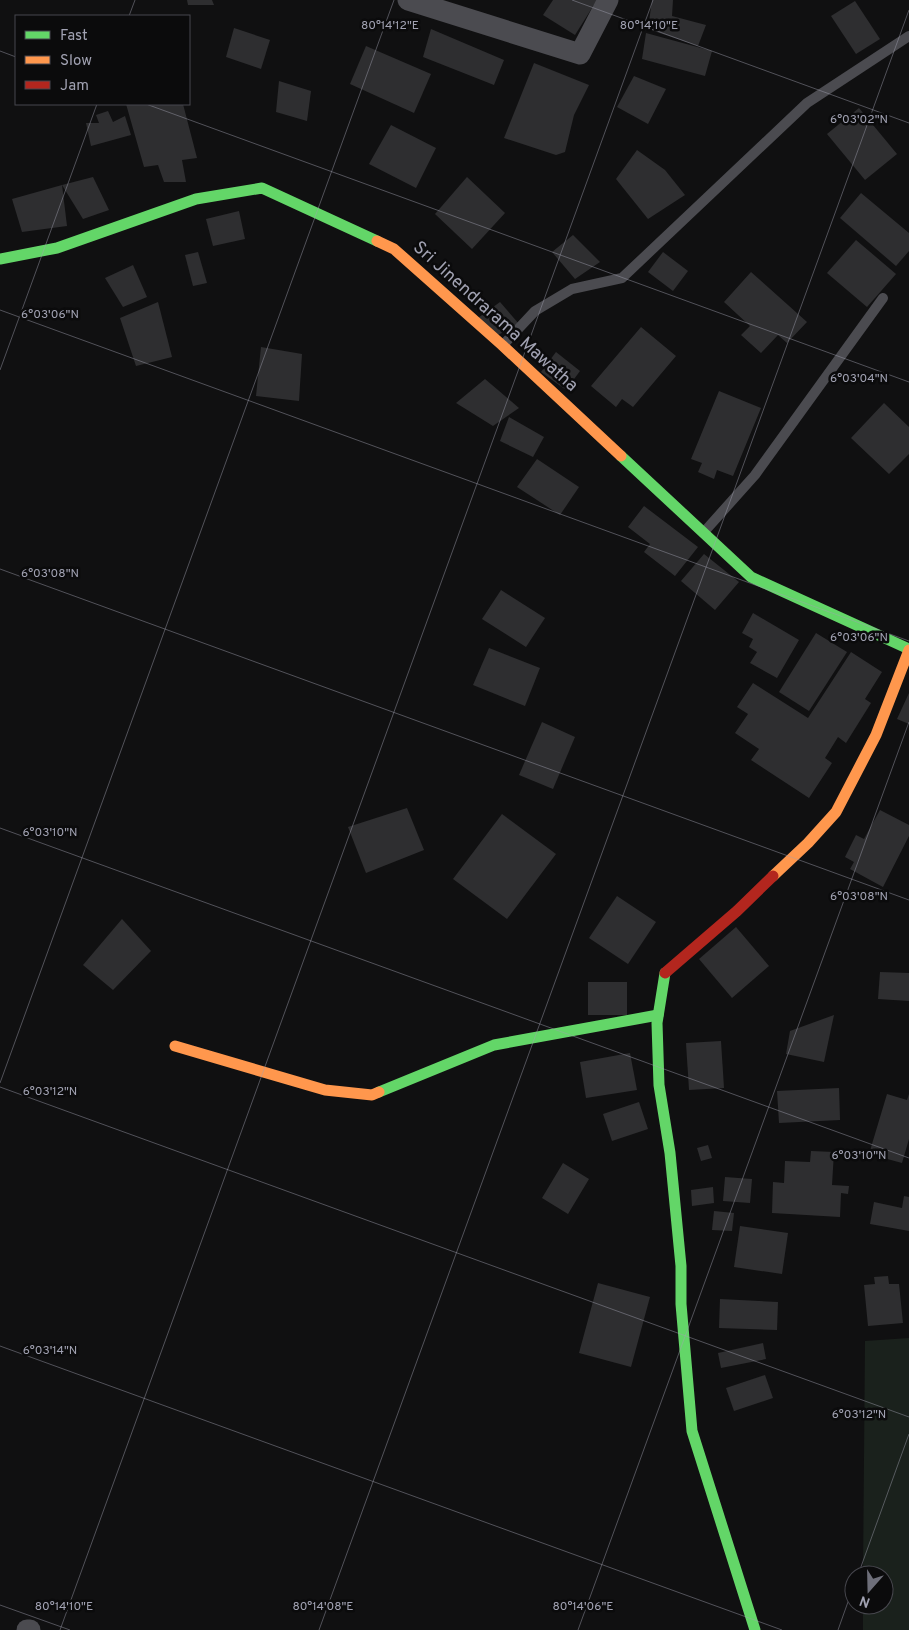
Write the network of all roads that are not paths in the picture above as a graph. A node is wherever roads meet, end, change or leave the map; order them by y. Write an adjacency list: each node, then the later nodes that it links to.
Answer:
1 (408, 0): 2 (street)
2 (608, 0)
3 (909, 36): 6 (lane)
4 (0, 259): 6 (street, Sri Jinendrarama Mawatha)
5 (883, 298): 7 (lane)
6 (502, 345): 7 (street, Sri Jinendrarama Mawatha)
7 (703, 533): 8 (street, Sri Jinendrarama Mawatha)
8 (909, 649): 9 (street)
9 (658, 1015): 10 (street); 11 (street)
10 (175, 1046)
11 (755, 1630)

